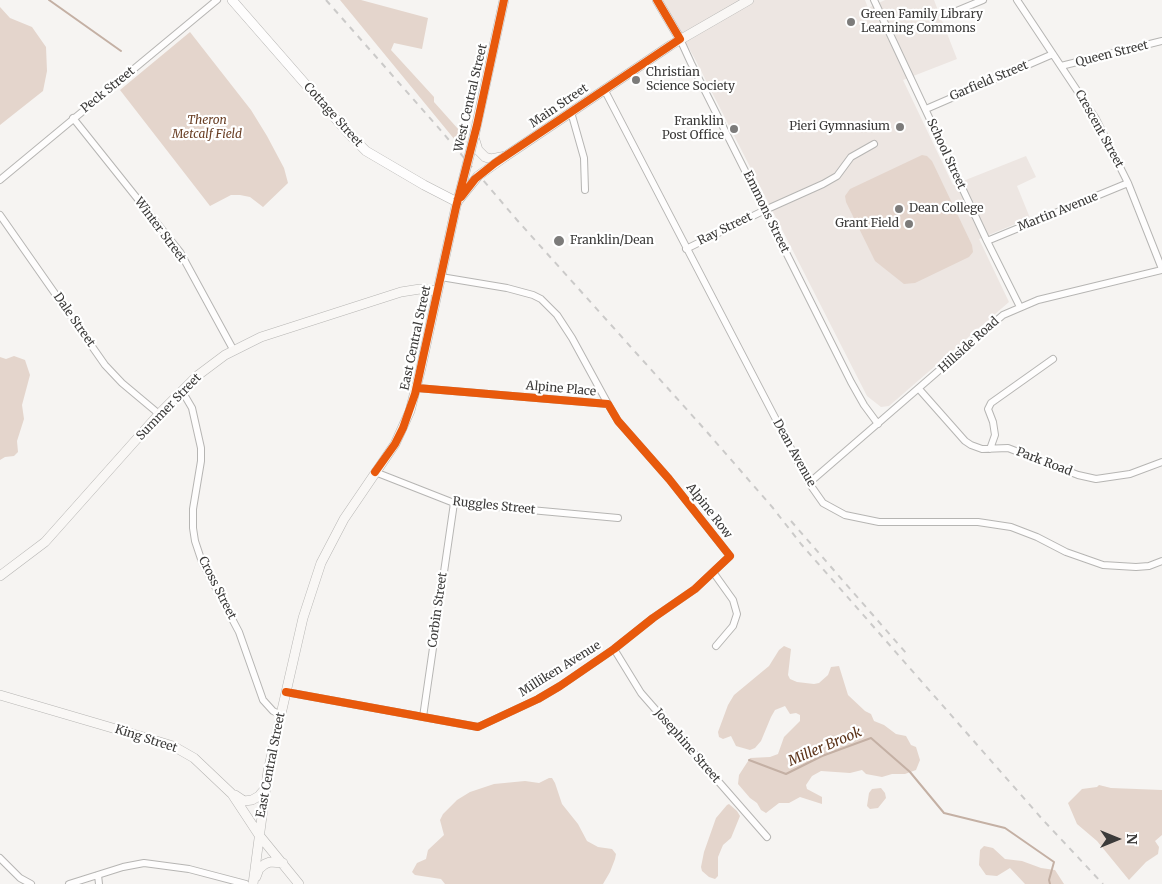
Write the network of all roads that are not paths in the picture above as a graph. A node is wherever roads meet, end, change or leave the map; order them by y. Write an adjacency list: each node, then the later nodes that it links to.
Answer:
1 (217, 0): 17 (street, Peck Street)
2 (232, 0): 24 (street, Cottage Street)
3 (504, 0): 18 (main road, West Central Street)
4 (657, 0): 10 (main road, Emmons Street)
5 (749, 0): 10 (main road, Main Street)
6 (874, 0): 15 (street, School Street)
7 (1017, 0): 12 (street, Crescent Street)
8 (980, 1): 9 (street)
9 (947, 15)
10 (680, 39): 14 (main road, Main Street); 25 (street, Emmons Street)
11 (1162, 41): 13 (street, Queen Street)
12 (1052, 54): 13 (street, Crescent Street); 15 (street, Garfield Street)
13 (1061, 66): 22 (street, Crescent Street)
14 (604, 89): 16 (main road, Main Street); 28 (street, Dean Avenue)
15 (926, 109): 27 (street, School Street)
16 (571, 112): 20 (main road, Main Street); 23 (street)
17 (73, 118): 21 (street, Peck Street); 33 (street, Winter Street)
18 (474, 137): 20 (main road, West Central Street, bridge); 24 (main road, West Central Street, bridge)
19 (874, 144): 25 (street, Ray Street)
20 (506, 156): 24 (main road, Main Street, bridge)
21 (0, 180)
22 (1128, 183): 27 (street, Martin Avenue); 29 (street, Crescent Street)
23 (585, 190)
24 (458, 202): 30 (main road, East Central Street)
25 (765, 210): 28 (street, Ray Street); 40 (street, Emmons Street)
26 (0, 215): 39 (street, Dale Street)
27 (987, 241): 32 (street, School Street)
28 (686, 249): 45 (street, Dean Avenue)
29 (1162, 270): 32 (street, Hillside Road)
30 (441, 277): 31 (main road, East Central Street); 38 (street)
31 (437, 291): 33 (main road, Summer Street); 35 (main road, East Central Street)
32 (1020, 307): 36 (street, Hillside Road)
33 (234, 351): 37 (main road, Summer Street)
34 (1053, 359): 41 (street)
35 (417, 388): 38 (street, Alpine Place); 43 (main road, East Central Street)
36 (919, 389): 40 (street, Hillside Road); 41 (street, Park Road)
37 (182, 392): 39 (main road, Summer Street); 56 (street, Cross Street)
38 (608, 404): 44 (street, Alpine Place)
39 (159, 414): 51 (main road, Summer Street)
40 (878, 424): 45 (street, Hillside Road)
41 (990, 449): 42 (street, Park Road)
42 (1162, 462)
43 (375, 472): 46 (street, Ruggles Street); 54 (main road, East Central Street)
44 (669, 479): 48 (street, Alpine Row)
45 (809, 483): 49 (street, Dean Avenue)
46 (454, 503): 47 (street, Ruggles Street); 57 (street, Corbin Street)
47 (618, 518)
48 (730, 556): 50 (street, Milliken Avenue)
49 (1162, 561)
50 (713, 572): 52 (street); 53 (street, Milliken Avenue)
51 (0, 576)
52 (716, 646)
53 (614, 649): 57 (street, Milliken Avenue); 61 (street, Josephine Street)
54 (286, 692): 56 (main road, East Central Street); 57 (street, Milliken Avenue)
55 (0, 695): 59 (main road, King Street)
56 (281, 715): 58 (main road, East Central Street)
57 (423, 718)
58 (264, 790): 59 (main road); 60 (main road, East Central Street)
59 (232, 794): 60 (main road, King Street)
60 (259, 835): 63 (main road, King Street); 69 (main road, East Central Street)
61 (767, 837)
62 (0, 858): 65 (street)
63 (283, 863): 69 (main road); 70 (main road, King Street)
64 (98, 875): 66 (street); 67 (street); 68 (street)
65 (31, 884)
66 (69, 884)
67 (100, 884)
68 (246, 884)
69 (253, 884)
70 (299, 884)

